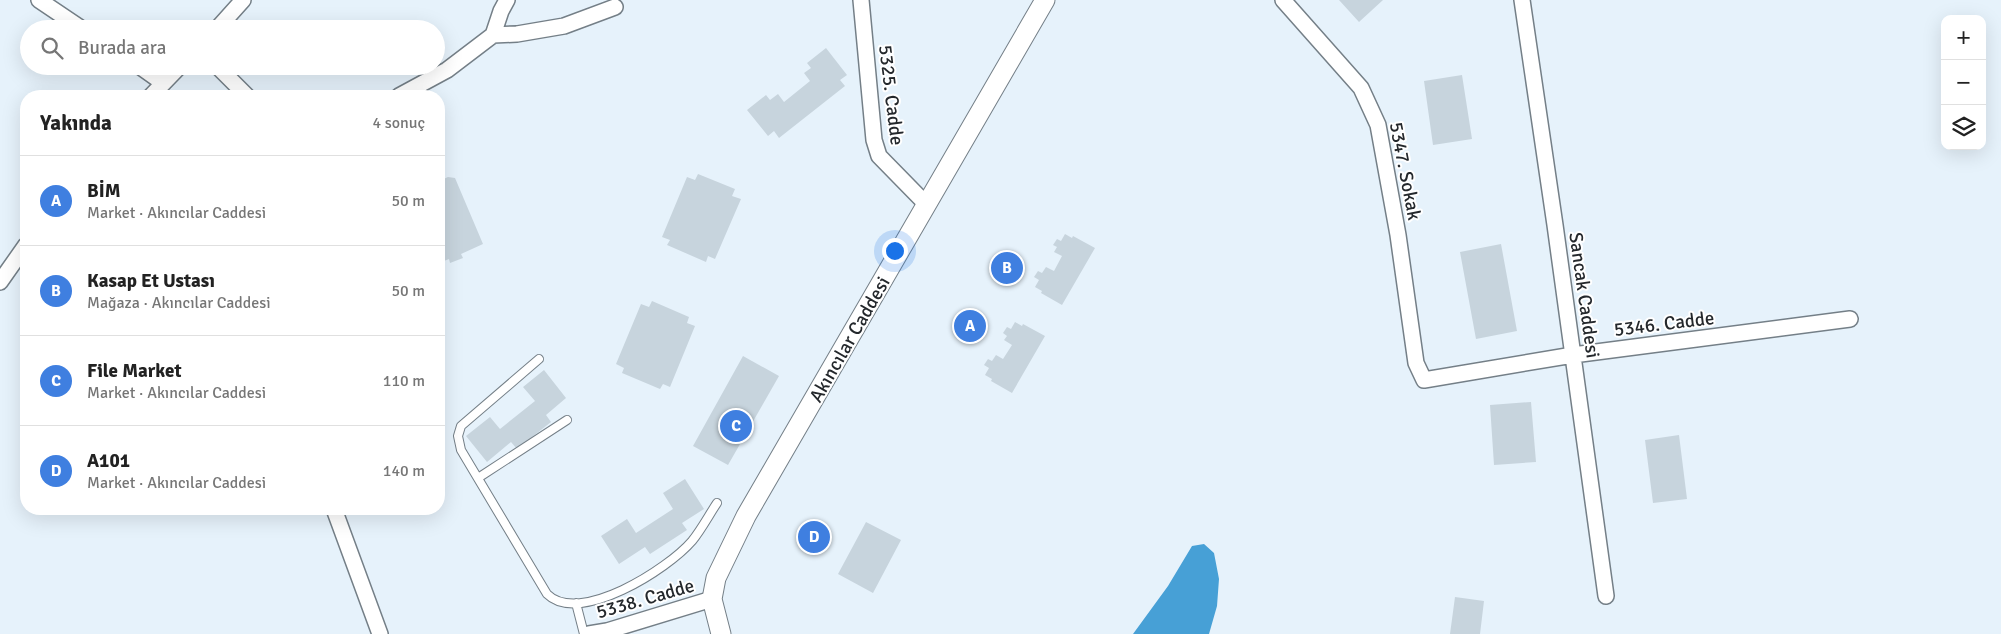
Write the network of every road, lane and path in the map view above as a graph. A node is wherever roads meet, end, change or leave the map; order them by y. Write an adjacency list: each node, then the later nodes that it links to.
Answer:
1 (39, 0): 9 (street)
2 (243, 0): 10 (street)
3 (507, 0): 11 (street)
4 (861, 0): 21 (street, 5325. Cadde)
5 (1045, 0): 21 (street, Akıncılar Caddesi)
6 (1283, 0): 27 (street, 5347. Sokak)
7 (1522, 0): 25 (street, Sancak Caddesi)
8 (615, 7): 11 (street)
9 (69, 20)
10 (225, 20)
11 (493, 36): 12 (street)
12 (445, 71)
13 (152, 75): 17 (street)
14 (170, 75): 17 (street)
15 (226, 75): 19 (street)
16 (438, 75): 20 (street)
17 (163, 82): 18 (street)
18 (156, 90)
19 (241, 90)
20 (410, 90)
21 (927, 205): 33 (street, Akıncılar Caddesi)
22 (20, 253): 23 (street)
23 (0, 282)
24 (1850, 319): 25 (street, 5346. Cadde)
25 (1573, 355): 27 (street, 5346. Cadde); 32 (street, Sancak Caddesi)
26 (539, 359): 29 (lane)
27 (1424, 380)
28 (567, 420): 29 (lane)
29 (478, 478): 34 (lane)
30 (717, 503): 34 (lane)
31 (336, 515): 35 (street)
32 (1606, 596)
33 (712, 599): 37 (street, 5338. Cadde); 38 (street, Akıncılar Caddesi)
34 (576, 603): 36 (lane)
35 (380, 634)
36 (584, 634)
37 (589, 634)
38 (721, 634)

